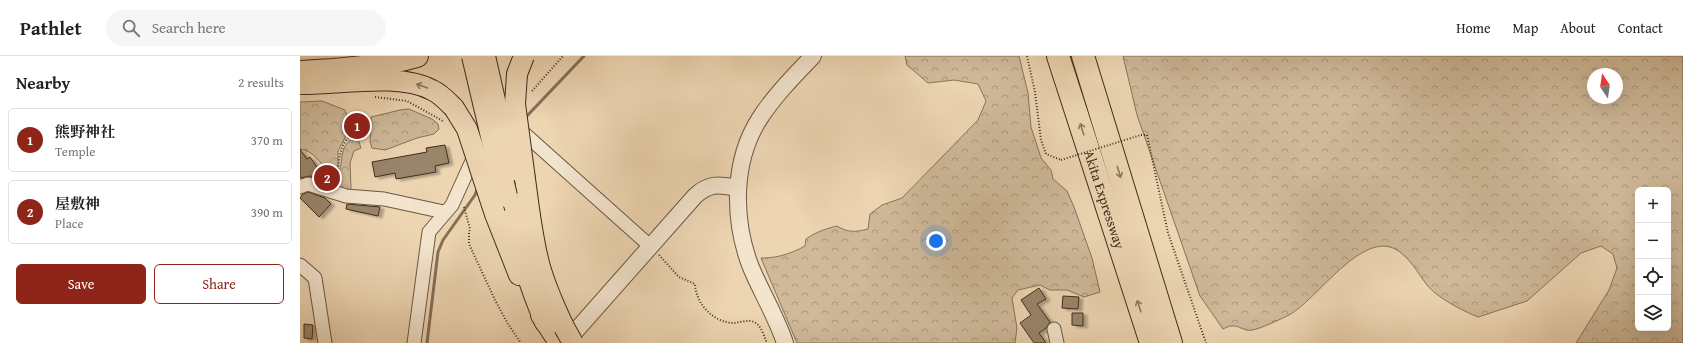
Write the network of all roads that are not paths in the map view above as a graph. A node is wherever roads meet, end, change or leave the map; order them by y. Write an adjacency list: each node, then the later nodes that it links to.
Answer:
1 (317, 56): 9 (highway)
2 (417, 56): 10 (highway)
3 (473, 56): 14 (highway, bridge)
4 (485, 56): 14 (main road, bridge)
5 (524, 56): 14 (main road, bridge)
6 (813, 56): 13 (street)
7 (1058, 56): 24 (highway, Akita Expressway, one-way to 7)
8 (1083, 56): 25 (highway, Akita Expressway, one-way to 25)
9 (300, 57)
10 (300, 72)
11 (300, 84): 14 (main road, one-way to 11, bridge)
12 (300, 187): 15 (street)
13 (738, 188): 16 (street); 22 (street)
14 (511, 195): 19 (highway)
15 (444, 212): 16 (street); 21 (street)
16 (650, 246): 19 (street)
17 (300, 265): 20 (street)
18 (1054, 329): 23 (street)
19 (560, 336)
20 (325, 343)
21 (414, 343)
22 (785, 343)
23 (1057, 343)
24 (1151, 343)
25 (1171, 343)

